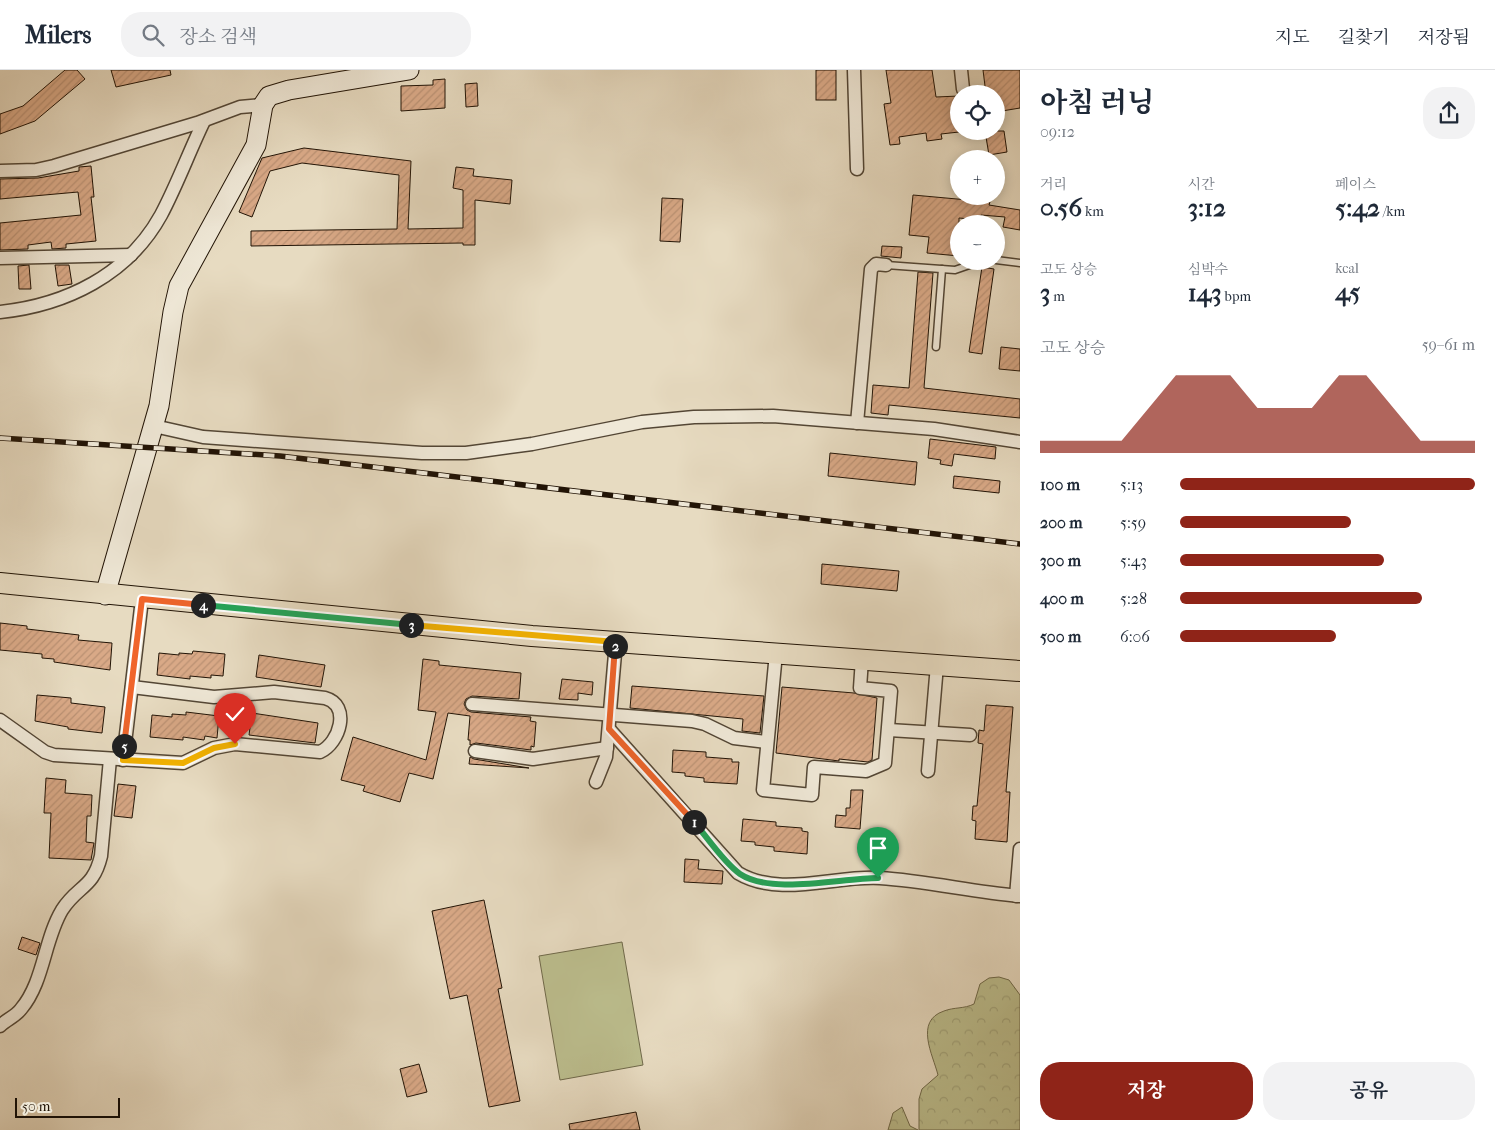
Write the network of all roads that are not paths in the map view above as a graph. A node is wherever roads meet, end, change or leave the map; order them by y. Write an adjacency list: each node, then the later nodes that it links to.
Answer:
1 (409, 70): 5 (main road)
2 (854, 70): 7 (street)
3 (961, 70): 4 (street)
4 (963, 85)
5 (263, 105): 6 (street); 19 (main road)
6 (204, 121): 8 (street); 9 (street)
7 (856, 169)
8 (0, 171)
9 (131, 255): 10 (street); 16 (street)
10 (0, 258)
11 (1005, 262): 12 (lane)
12 (1020, 264)
13 (886, 265): 14 (lane); 18 (street)
14 (942, 269): 15 (lane); 17 (lane)
15 (950, 270)
16 (0, 312)
17 (936, 347)
18 (857, 423): 19 (street); 20 (street)
19 (154, 426): 22 (main road)
20 (1020, 442)
21 (0, 584): 22 (main road)
22 (105, 595): 23 (main road)
23 (142, 599): 24 (main road); 29 (street)
24 (616, 642): 25 (main road); 31 (street)
25 (776, 653): 26 (main road); 37 (street)
26 (862, 659): 27 (main road); 34 (street)
27 (937, 665): 28 (main road); 35 (street)
28 (1020, 671)
29 (132, 687): 40 (street); 40 (street)
30 (472, 704): 31 (street)
31 (610, 714): 33 (street); 37 (street)
32 (0, 720): 40 (street)
33 (609, 729): 38 (street); 44 (street)
34 (889, 730): 35 (street); 37 (street)
35 (932, 733): 36 (street); 41 (street)
36 (970, 735)
37 (766, 742)
38 (607, 748): 39 (street); 42 (street)
39 (476, 750)
40 (116, 759): 45 (street)
41 (928, 771)
42 (596, 782)
43 (1020, 849): 44 (street)
44 (1018, 896)
45 (0, 1026)

